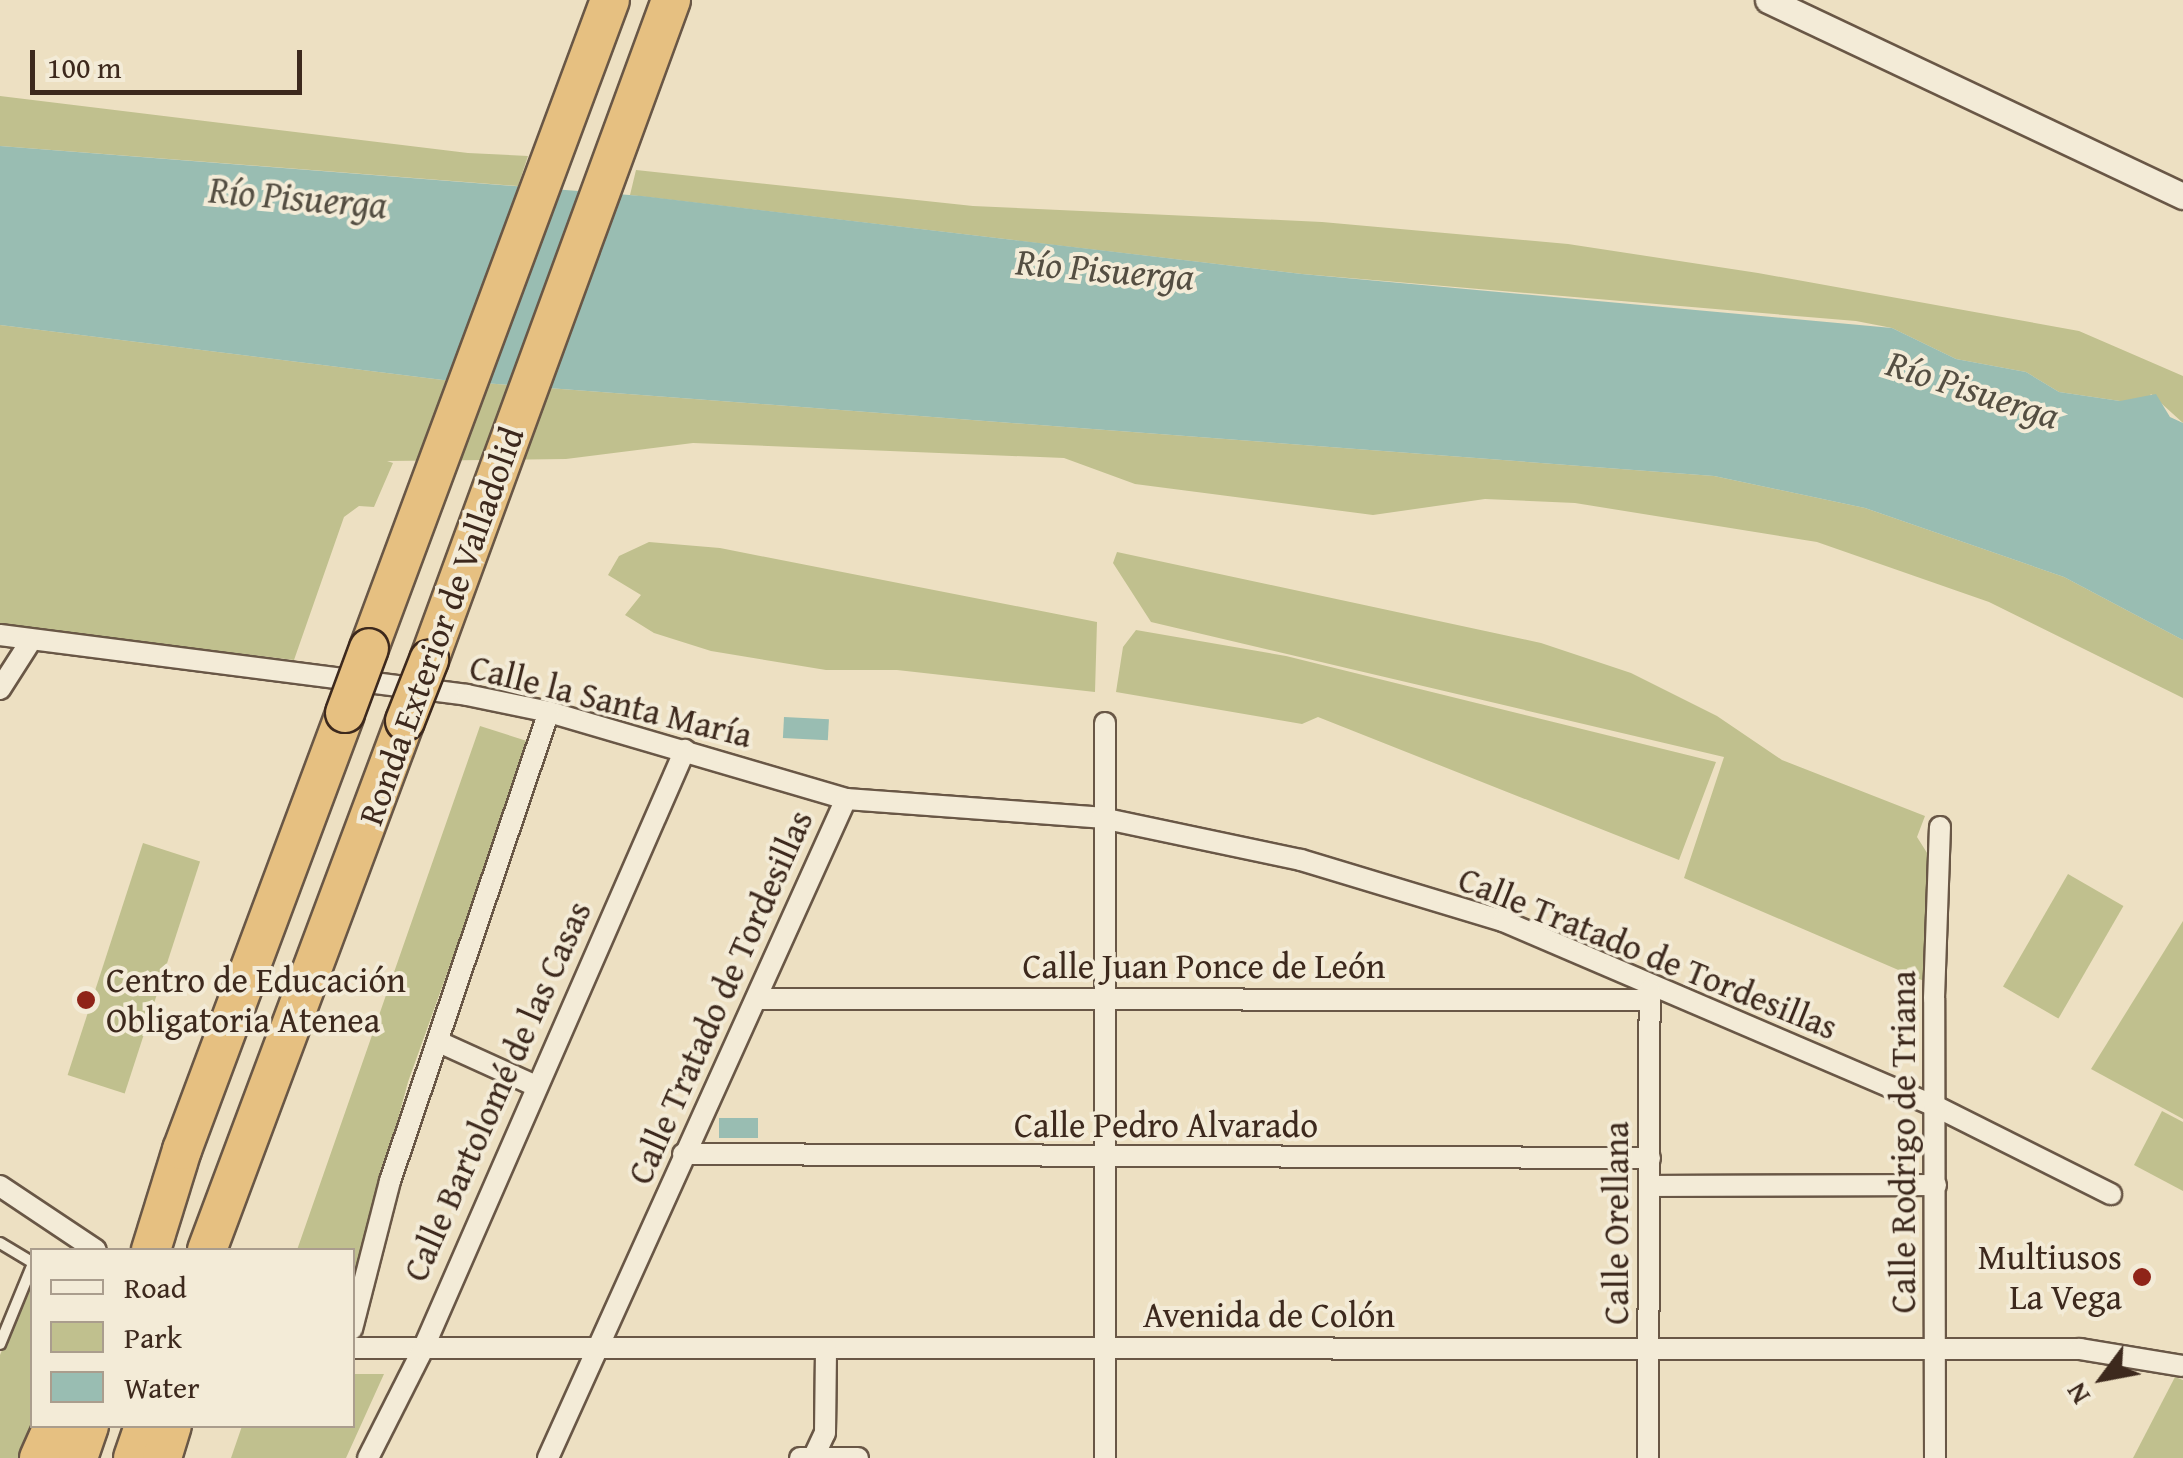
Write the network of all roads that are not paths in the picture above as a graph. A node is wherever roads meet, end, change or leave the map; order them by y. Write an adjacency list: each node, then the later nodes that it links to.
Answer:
1 (610, 0): 30 (highway, Ronda Exterior de Valladolid, bridge)
2 (672, 0): 28 (highway, Ronda Exterior de Valladolid, bridge)
3 (1750, 0): 4 (street)
4 (1776, 4): 5 (street)
5 (2183, 196)
6 (0, 635): 7 (street, Calle la Santa María)
7 (30, 642): 8 (street); 9 (street, Calle la Santa María)
8 (0, 689)
9 (549, 712): 11 (street, Calle la Santa María); 18 (street)
10 (1105, 723): 13 (street)
11 (685, 750): 12 (street, Calle la Santa María); 19 (street, Calle Bartolomé de las Casas)
12 (846, 799): 13 (street, Calle Tratado de Tordesillas); 17 (street, Calle Tratado de Tordesillas)
13 (1102, 818): 15 (street, Calle Tratado de Tordesillas); 16 (street)
14 (1940, 828): 20 (street, Calle Rodrigo de Triana)
15 (1650, 994): 16 (street, Calle Juan Ponce de León); 20 (street, Calle Tratado de Tordesillas); 23 (street, Calle Orellana)
16 (1107, 998): 17 (street, Calle Juan Ponce de León); 22 (street)
17 (757, 999): 21 (street, Calle Tratado de Tordesillas)
18 (438, 1042): 19 (street); 36 (street)
19 (536, 1086): 40 (street, Calle Bartolomé de las Casas)
20 (1935, 1106): 24 (street, Calle Rodrigo de Triana); 27 (street, Calle Tratado de Tordesillas)
21 (683, 1154): 22 (street, Calle Pedro Alvarado); 41 (street, Calle Tratado de Tordesillas)
22 (1106, 1158): 23 (street, Calle Pedro Alvarado); 38 (street)
23 (1650, 1158): 26 (street, Calle Orellana)
24 (1936, 1185): 26 (street); 44 (street, Calle Rodrigo de Triana)
25 (0, 1186): 31 (street)
26 (1650, 1186): 43 (street, Calle Orellana)
27 (2112, 1194)
28 (224, 1208): 32 (highway, Ronda Exterior de Valladolid); 33 (highway)
29 (0, 1243): 34 (lane)
30 (142, 1245)
31 (93, 1248)
32 (208, 1248)
33 (222, 1248)
34 (30, 1263)
35 (30, 1269): 37 (lane)
36 (355, 1317)
37 (0, 1344)
38 (1104, 1347): 42 (street, Avenida de Colón); 43 (street, Avenida de Colón); 58 (street)
39 (355, 1348): 40 (street, Avenida de Colón)
40 (422, 1349): 41 (street, Avenida de Colón); 55 (street, Calle Bartolomé de las Casas)
41 (599, 1349): 42 (street, Avenida de Colón); 56 (street, Calle Tratado de Tordesillas)
42 (826, 1349): 50 (street)
43 (1648, 1349): 44 (street, Avenida de Colón); 59 (street, Calle Orellana)
44 (1934, 1352): 45 (street, Avenida de Colón); 60 (street, Calle Rodrigo de Triana)
45 (2183, 1366)
46 (53, 1428): 51 (highway)
47 (88, 1428): 52 (highway)
48 (143, 1428): 53 (highway)
49 (171, 1428): 54 (highway)
50 (817, 1456): 57 (street)
51 (39, 1458)
52 (78, 1458)
53 (133, 1458)
54 (162, 1458)
55 (368, 1458)
56 (548, 1458)
57 (858, 1458)
58 (1106, 1458)
59 (1648, 1458)
60 (1935, 1458)

